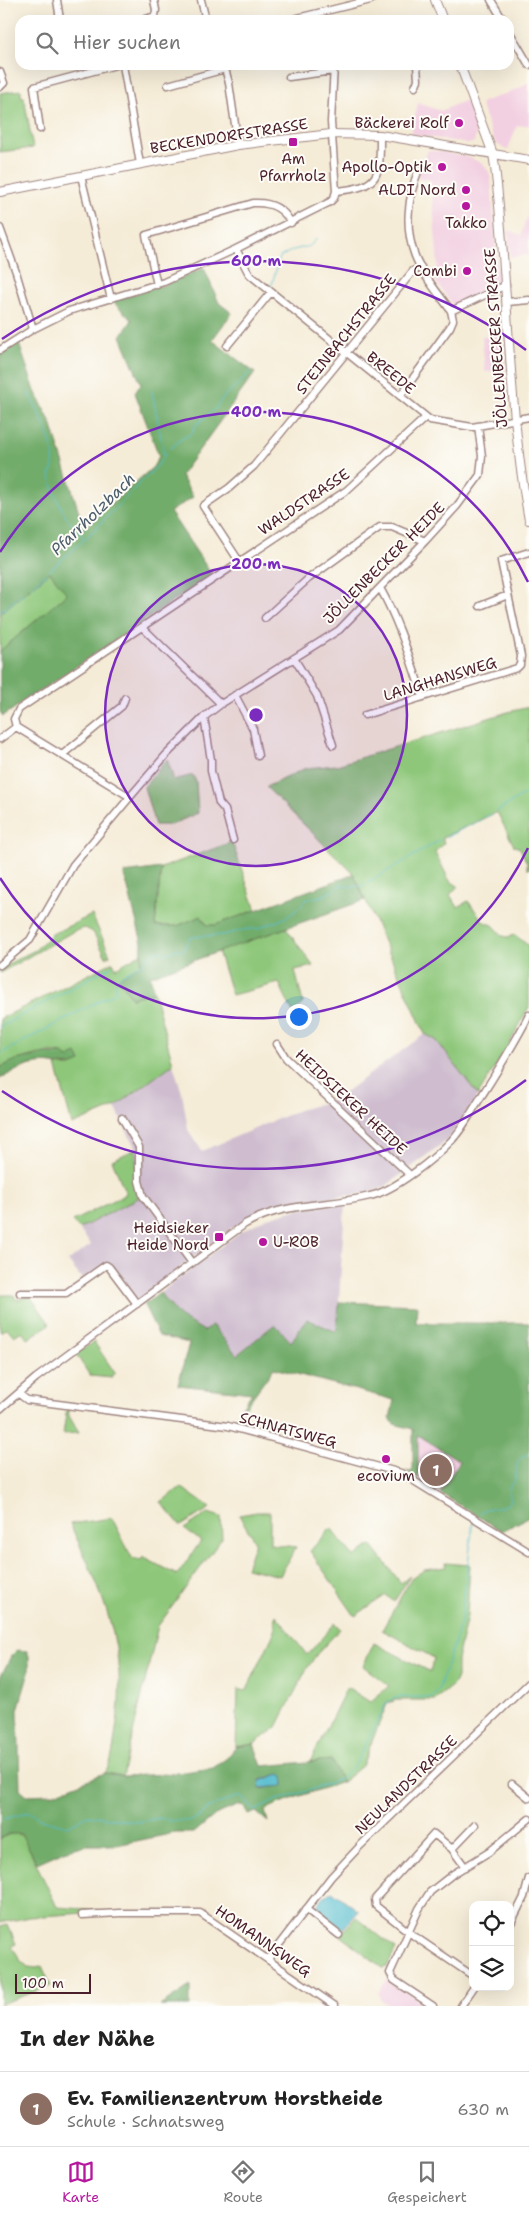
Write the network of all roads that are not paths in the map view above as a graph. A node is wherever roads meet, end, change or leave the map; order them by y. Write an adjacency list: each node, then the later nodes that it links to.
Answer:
1 (57, 0): 7 (street)
2 (154, 0): 8 (street)
3 (201, 0): 9 (street)
4 (371, 0): 10 (street)
5 (435, 0): 11 (main road)
6 (491, 0): 12 (street)
7 (59, 15)
8 (155, 15)
9 (205, 15)
10 (310, 15)
11 (441, 15)
12 (500, 15)
13 (514, 40): 14 (street)
14 (529, 65)
15 (95, 70): 28 (street)
16 (124, 70): 34 (street)
17 (216, 70): 25 (street)
18 (226, 70): 31 (street)
19 (324, 70): 24 (street)
20 (334, 70): 29 (street)
21 (417, 70): 27 (street)
22 (462, 70): 32 (main road, JÖLLENBECKER STRASSE)
23 (0, 72): 26 (street)
24 (289, 77)
25 (168, 85)
26 (2, 86)
27 (415, 87)
28 (40, 129)
29 (331, 134): 30 (main road, BECKENDORFSTRASSE); 31 (main road, BECKENDORFSTRASSE); 37 (street)
30 (380, 135): 32 (main road, BECKENDORFSTRASSE); 37 (street)
31 (238, 145): 34 (main road, BECKENDORFSTRASSE)
32 (492, 154): 33 (main road, BECKENDORFSTRASSE); 44 (main road, JÖLLENBECKER STRASSE)
33 (529, 160)
34 (140, 164): 36 (main road, BECKENDORFSTRASSE)
35 (419, 169): 42 (street)
36 (81, 176): 38 (main road, BECKENDORFSTRASSE); 46 (street)
37 (336, 191): 39 (street)
38 (0, 192)
39 (291, 223): 41 (street); 43 (street)
40 (0, 228): 50 (street)
41 (236, 250): 43 (street); 45 (street, BREEDE)
42 (421, 267): 49 (street); 53 (street, STEINBACHSTRASSE)
43 (157, 284): 46 (street)
44 (506, 285): 48 (main road, JÖLLENBECKER STRASSE); 49 (street)
45 (271, 292): 51 (street); 53 (street, BREEDE)
46 (110, 299): 50 (street)
47 (529, 300): 48 (street)
48 (507, 302): 57 (main road, JÖLLENBECKER STRASSE)
49 (451, 311): 54 (street)
50 (33, 329): 52 (street)
51 (228, 346)
52 (0, 350)
53 (347, 354): 54 (street, BREEDE); 62 (street, STEINBACHSTRASSE)
54 (400, 396): 55 (street, BREEDE)
55 (426, 417): 58 (street); 62 (street, WALDSTRASSE)
56 (529, 417): 57 (street)
57 (515, 420): 58 (street); 59 (main road, JÖLLENBECKER STRASSE)
58 (478, 426): 60 (street, JÖLLENBECKER HEIDE)
59 (529, 520)
60 (425, 541): 63 (street, JÖLLENBECKER HEIDE); 66 (street)
61 (529, 552): 64 (street)
62 (239, 562): 67 (street, WALDSTRASSE)
63 (380, 588): 68 (street, JÖLLENBECKER HEIDE); 70 (street)
64 (508, 594): 65 (street); 70 (street, LANGHANSWEG)
65 (480, 606)
66 (265, 618)
67 (142, 627): 72 (street); 75 (street, WALDSTRASSE)
68 (294, 658): 69 (street, JÖLLENBECKER HEIDE); 77 (street)
69 (235, 695): 72 (street, JÖLLENBECKER HEIDE); 79 (street)
70 (422, 697): 73 (street, LANGHANSWEG)
71 (125, 698): 78 (street)
72 (221, 704): 74 (street, JÖLLENBECKER HEIDE)
73 (365, 715)
74 (204, 717): 80 (street, JÖLLENBECKER HEIDE); 81 (street)
75 (16, 727): 76 (street); 78 (street)
76 (0, 739)
77 (333, 745)
78 (62, 755): 80 (street)
79 (258, 756)
80 (130, 797): 82 (street, JÖLLENBECKER HEIDE)
81 (233, 840)
82 (0, 965)
83 (529, 1016): 86 (street, HEIDSIEKER HEIDE)
84 (277, 1044): 86 (street, HEIDSIEKER HEIDE)
85 (122, 1118): 87 (street)
86 (410, 1175): 87 (street, HEIDSIEKER HEIDE)
87 (192, 1263): 89 (street, HEIDSIEKER HEIDE)
88 (20, 1293): 89 (street)
89 (137, 1304): 90 (street, HEIDSIEKER HEIDE)
90 (19, 1394): 91 (street, HEIDSIEKER HEIDE); 92 (street, SCHNATSWEG)
91 (0, 1409)
92 (529, 1552)
93 (529, 1683): 101 (street, NEULANDSTRASSE)
94 (512, 1784): 95 (street)
95 (529, 1798)
96 (529, 1820): 99 (street)
97 (475, 1825): 98 (street)
98 (452, 1848): 99 (street); 104 (street)
99 (465, 1867): 104 (street)
100 (529, 1878): 103 (street)
101 (306, 1909): 105 (street); 106 (street, NEULANDSTRASSE)
102 (82, 1915): 106 (street, HOMANNSWEG)
103 (514, 1916)
104 (410, 1931): 107 (street); 110 (street)
105 (339, 1935)
106 (268, 1959): 109 (street, HOMANNSWEG)
107 (469, 1973)
108 (471, 1991): 111 (street)
109 (335, 2006)
110 (433, 2006)
111 (461, 2006)

